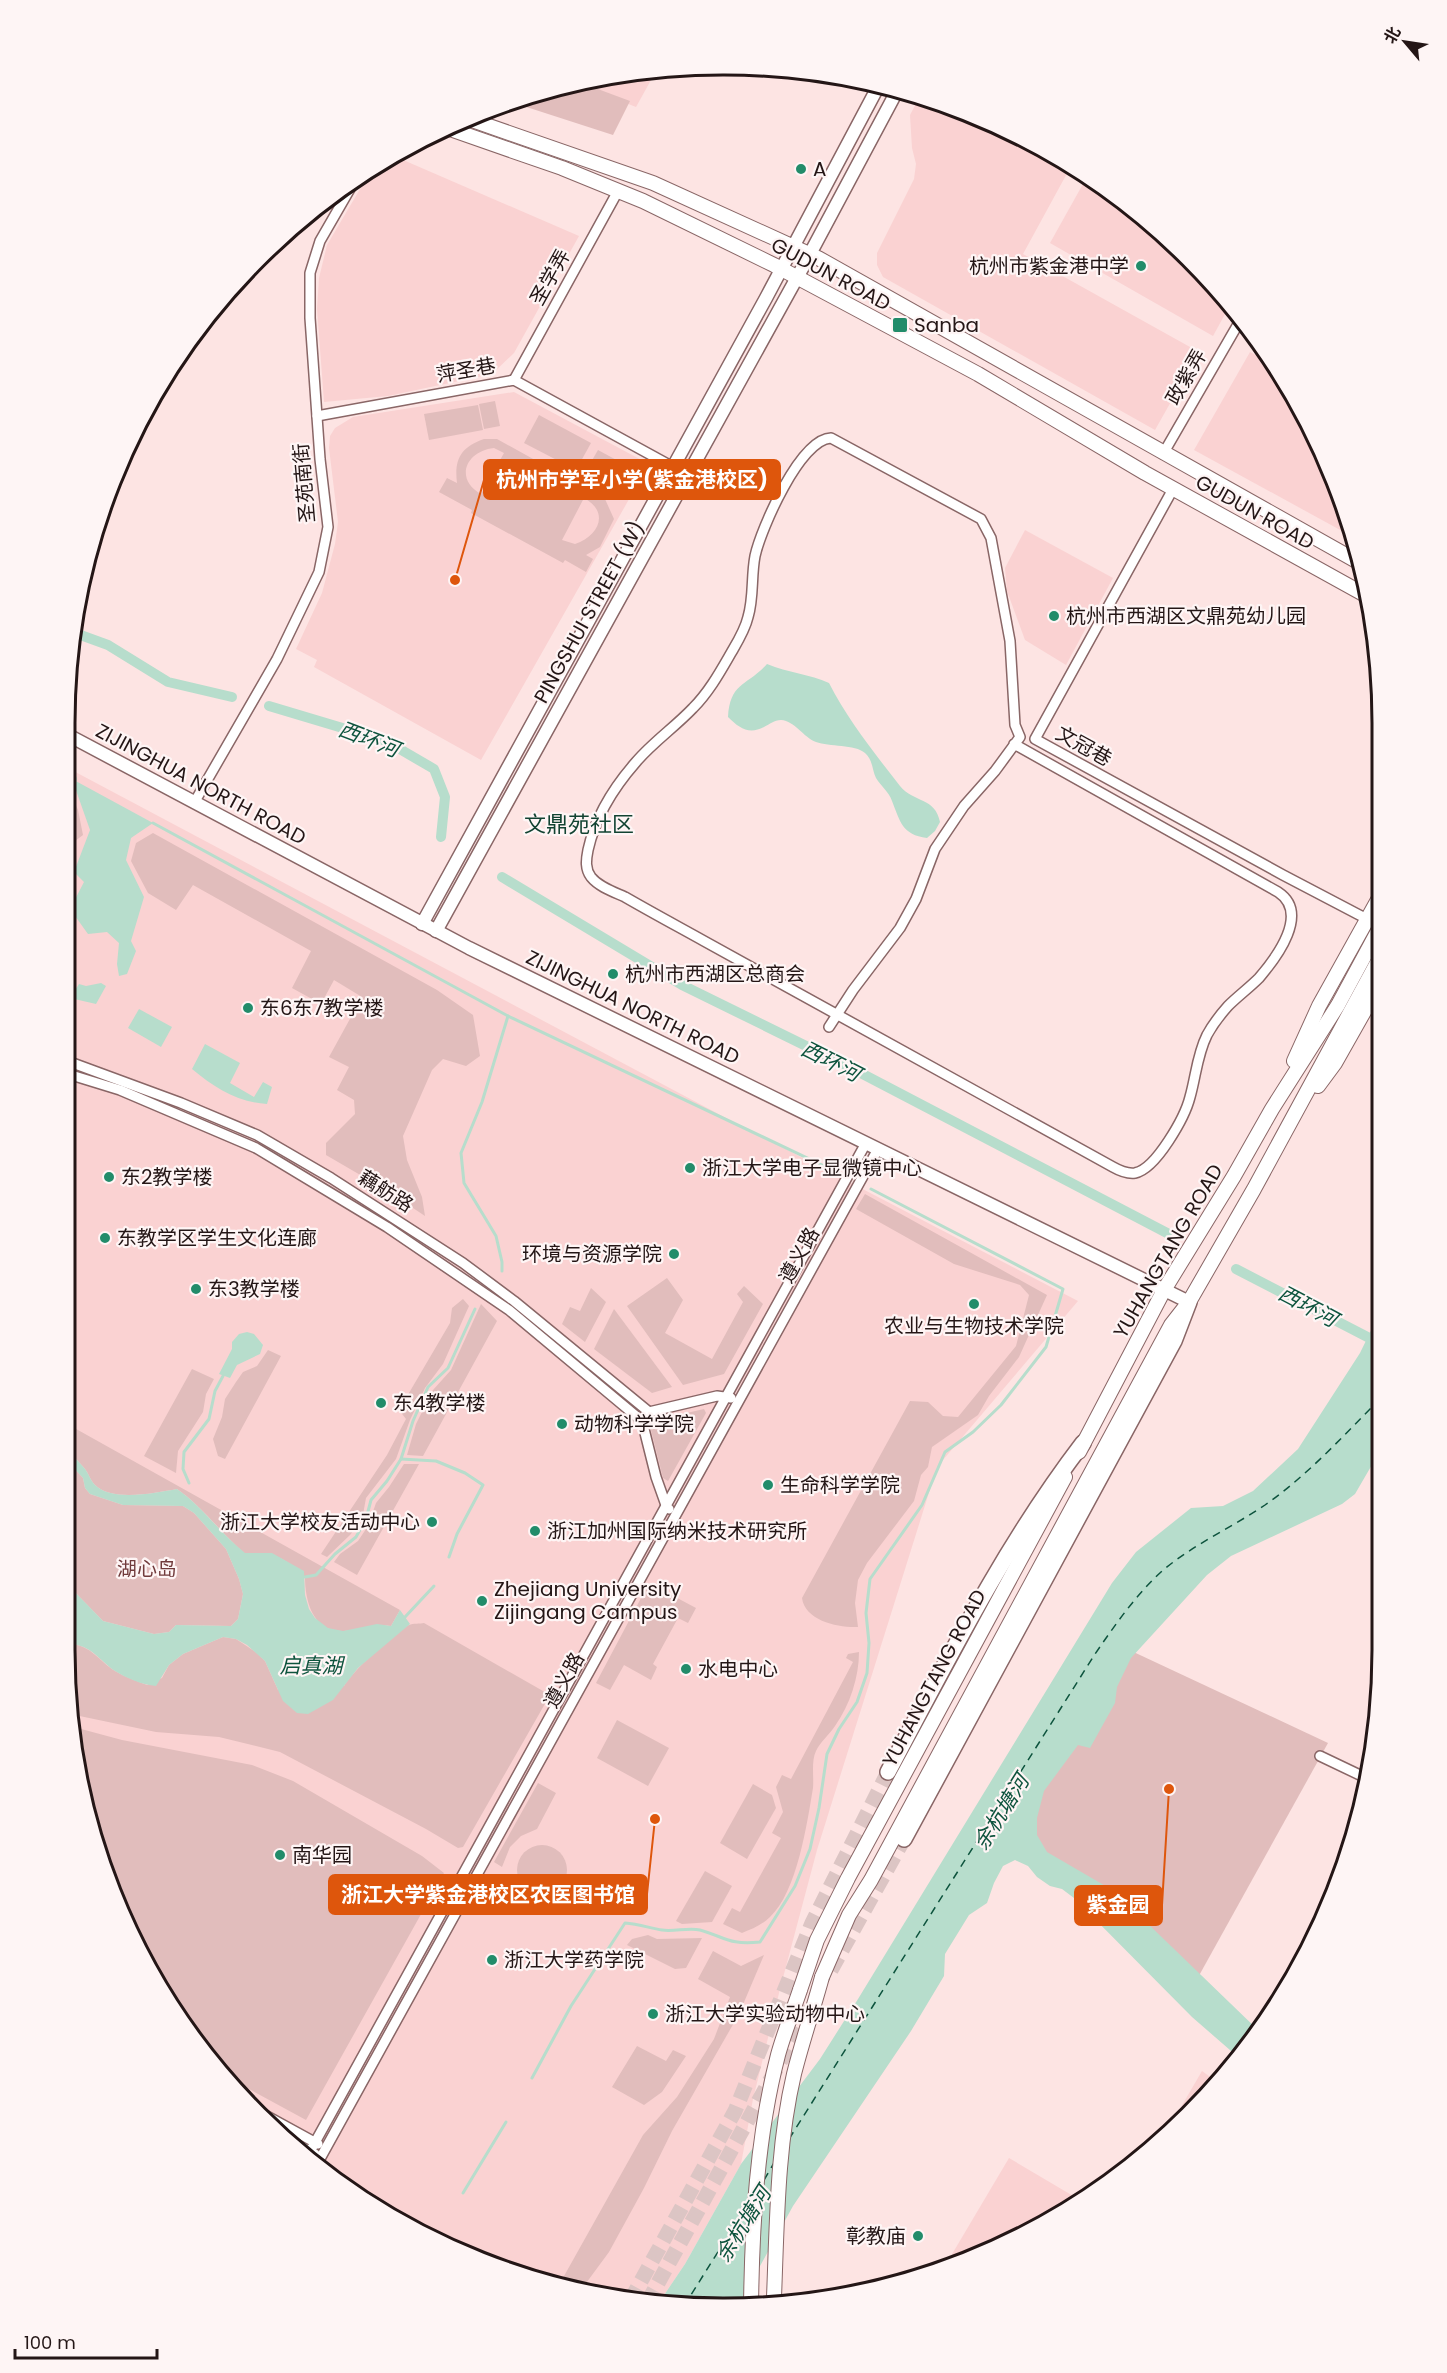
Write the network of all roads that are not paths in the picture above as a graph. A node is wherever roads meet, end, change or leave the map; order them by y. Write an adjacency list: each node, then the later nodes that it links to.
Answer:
1 (875, 93): 7 (main road, PINGSHUI STREET (W))
2 (893, 98): 8 (main road, PINGSHUI STREET (W))
3 (479, 123): 7 (main road, GUDUN ROAD)
4 (458, 132): 5 (main road, GUDUN ROAD)
5 (618, 191): 9 (main road, GUDUN ROAD); 12 (street, 圣学弄)
6 (345, 197): 13 (street, 圣苑南街)
7 (794, 246): 8 (main road, GUDUN ROAD); 9 (main road, PINGSHUI STREET (W))
8 (810, 254): 10 (main road, PINGSHUI STREET (W)); 14 (main road, GUDUN ROAD)
9 (782, 269): 10 (main road, GUDUN ROAD); 15 (main road, PINGSHUI STREET (W))
10 (797, 277): 16 (main road, GUDUN ROAD); 25 (main road, PINGSHUI STREET (W))
11 (1236, 326): 14 (street, 政紫弄)
12 (514, 380): 13 (street, 萍圣巷); 15 (street, 萍圣巷)
13 (316, 416): 21 (street, 圣苑南街)
14 (1163, 454): 17 (main road, GUDUN ROAD)
15 (674, 467): 24 (main road, PINGSHUI STREET (W))
16 (1173, 489): 18 (main road, GUDUN ROAD); 23 (street, 文冠巷)
17 (1351, 558)
18 (1359, 591)
19 (75, 739): 21 (main road, ZIJINGHUA NORTH ROAD)
20 (1014, 744): 29 (street); 29 (street); 29 (street)
21 (194, 803): 24 (main road, ZIJINGHUA NORTH ROAD)
22 (1372, 910): 23 (main road, YUHANGTANG ROAD)
23 (1367, 919): 33 (main road, YUHANGTANG ROAD)
24 (422, 924): 25 (main road, ZIJINGHUA NORTH ROAD)
25 (436, 931): 35 (main road, ZIJINGHUA NORTH ROAD)
26 (1372, 942): 33 (main road, YUHANGTANG ROAD)
27 (1372, 972): 34 (main road, YUHANGTANG ROAD)
28 (1372, 997): 34 (main road, YUHANGTANG ROAD)
29 (837, 1014): 30 (street)
30 (829, 1027)
31 (75, 1064): 38 (street, 藕舫路)
32 (75, 1076): 41 (street, 藕舫路)
33 (1272, 1109): 36 (main road, YUHANGTANG ROAD)
34 (1291, 1121): 37 (main road, YUHANGTANG ROAD)
35 (872, 1146): 36 (main road, ZIJINGHUA NORTH ROAD); 38 (street, 遵义路); 39 (street, 遵义路)
36 (1164, 1290): 37 (main road, ZIJINGHUA NORTH ROAD); 40 (main road, YUHANGTANG ROAD)
37 (1189, 1302): 46 (highway); 51 (main road, YUHANGTANG ROAD, bridge)
38 (728, 1396): 39 (street); 41 (street, 遵义路)
39 (738, 1402): 42 (street, 遵义路)
40 (1083, 1443): 44 (highway); 52 (main road, YUHANGTANG ROAD, bridge)
41 (667, 1508): 42 (street); 47 (street, 遵义路)
42 (677, 1513): 48 (street, 遵义路)
43 (1320, 1755): 45 (street)
44 (888, 1772)
45 (1360, 1775)
46 (904, 1839)
47 (371, 2042): 48 (street); 49 (street, 遵义路)
48 (381, 2048): 50 (street, 遵义路)
49 (311, 2150)
50 (321, 2157)
51 (774, 2296)
52 (751, 2297)

